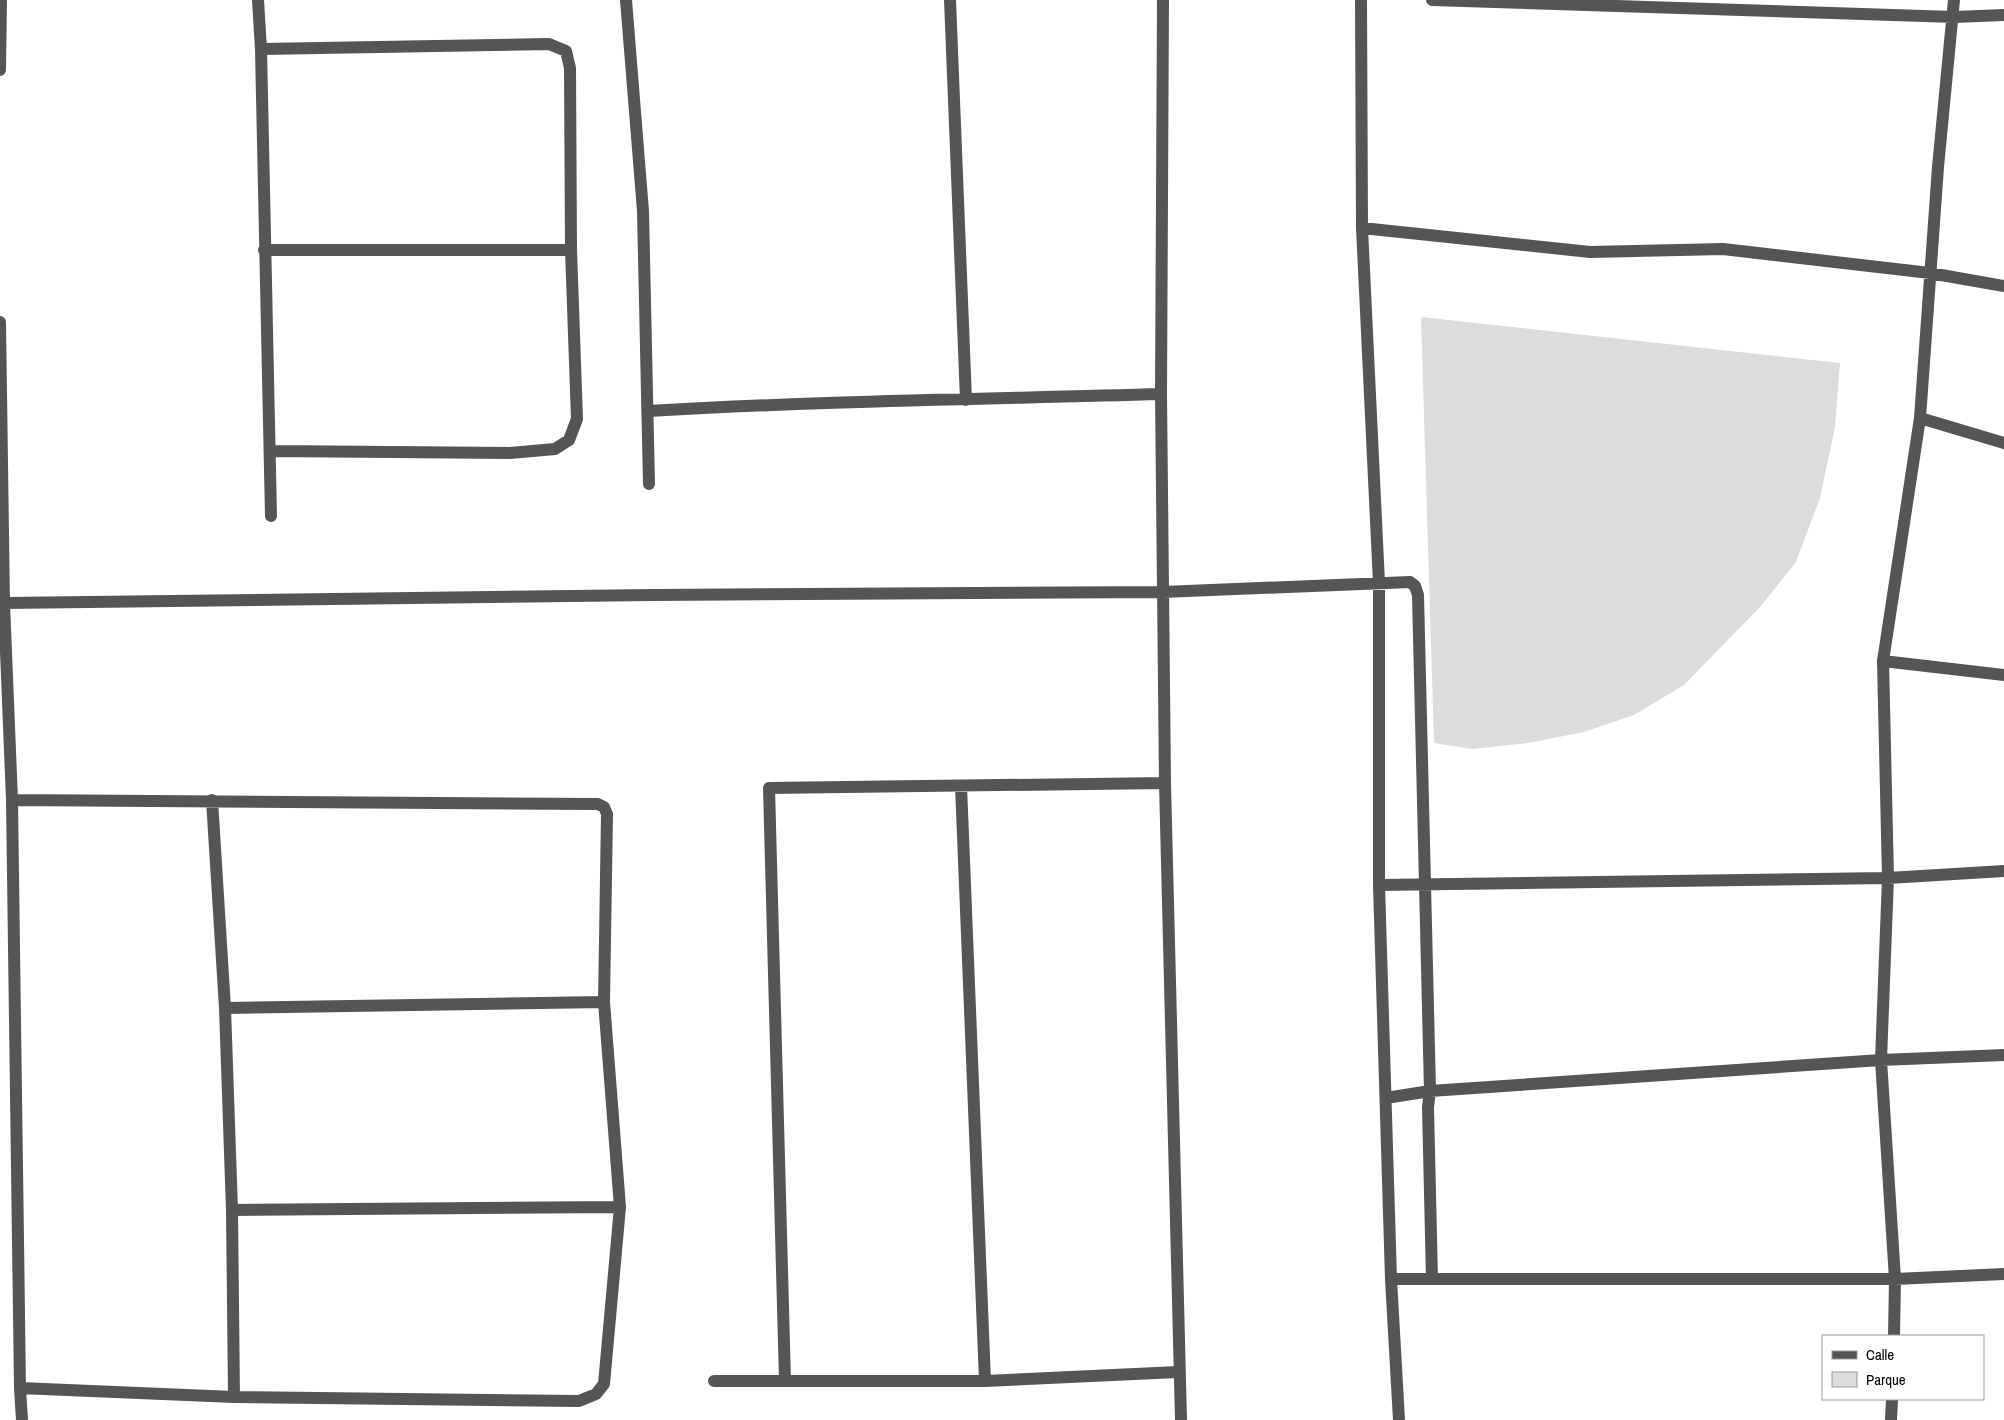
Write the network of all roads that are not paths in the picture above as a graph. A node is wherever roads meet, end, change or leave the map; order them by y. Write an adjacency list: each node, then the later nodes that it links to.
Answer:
1 (1, 0): 12 (street)
2 (258, 0): 11 (street)
3 (626, 0): 21 (street)
4 (950, 0): 20 (street)
5 (1163, 0): 19 (street)
6 (1361, 0): 13 (street)
7 (1432, 0): 10 (street)
8 (1954, 0): 10 (street)
9 (2004, 15): 10 (street)
10 (1954, 17): 16 (street)
11 (261, 49): 14 (street); 15 (street)
12 (0, 70)
13 (1362, 228): 16 (street); 27 (street)
14 (264, 250): 15 (street); 24 (street)
15 (571, 250): 24 (street)
16 (1930, 273): 17 (street); 22 (street)
17 (2004, 286)
18 (0, 322): 29 (street)
19 (1161, 394): 20 (street); 28 (street)
20 (966, 400): 21 (street)
21 (648, 411): 25 (street)
22 (1920, 418): 23 (street); 30 (street)
23 (2004, 443)
24 (270, 451): 26 (street)
25 (649, 484)
26 (271, 516)
27 (1379, 583): 28 (street); 38 (street); 39 (street)
28 (1163, 592): 29 (street); 32 (street)
29 (4, 603): 34 (street)
30 (1883, 661): 31 (street); 37 (street)
31 (2004, 675)
32 (1165, 783): 33 (street); 53 (street)
33 (961, 786): 55 (street); 56 (street)
34 (12, 800): 35 (street); 57 (street)
35 (212, 800): 40 (street); 41 (street)
36 (2004, 871): 37 (street)
37 (1888, 878): 38 (street); 43 (street)
38 (1425, 884): 39 (street); 44 (street)
39 (1380, 885): 45 (street)
40 (604, 1002): 41 (street); 46 (street)
41 (225, 1008): 47 (street)
42 (2004, 1055): 43 (street)
43 (1881, 1060): 44 (street); 51 (street)
44 (1430, 1091): 45 (street); 50 (street)
45 (1386, 1098): 49 (street)
46 (620, 1207): 47 (street); 58 (street)
47 (232, 1210): 58 (street)
48 (2004, 1274): 51 (street)
49 (1391, 1279): 50 (street); 62 (street)
50 (1432, 1279): 51 (street)
51 (1895, 1279): 52 (street)
52 (1894, 1335)
53 (1178, 1372): 56 (street); 61 (street)
54 (714, 1381): 55 (street)
55 (784, 1381): 56 (street)
56 (985, 1381)
57 (20, 1388): 58 (street); 60 (street)
58 (234, 1397)
59 (1892, 1400): 63 (street)
60 (22, 1420)
61 (1180, 1420)
62 (1399, 1420)
63 (1891, 1420)

